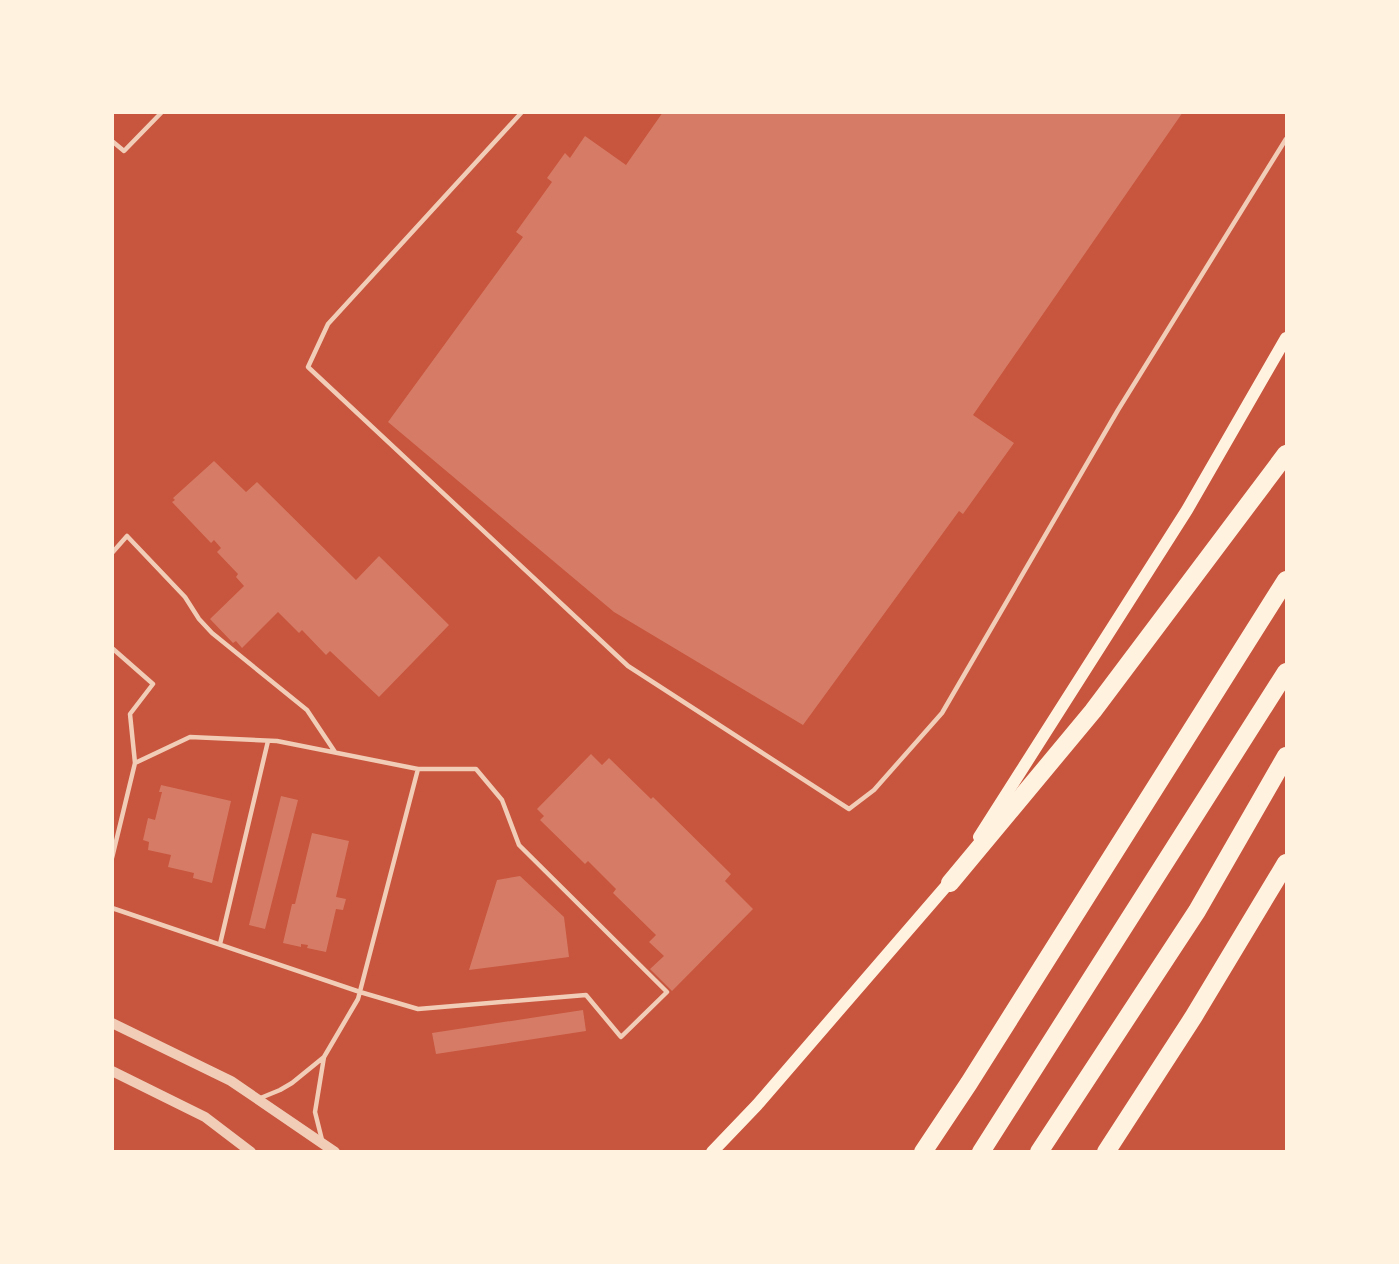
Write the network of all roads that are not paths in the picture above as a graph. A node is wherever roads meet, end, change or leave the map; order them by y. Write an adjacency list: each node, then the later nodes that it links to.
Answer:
1 (162, 112): 4 (lane)
2 (522, 112): 3 (lane)
3 (1287, 140)
4 (112, 141)
5 (1287, 338): 18 (main road)
6 (1287, 454): 18 (highway)
7 (112, 553): 12 (lane)
8 (1287, 580): 30 (highway)
9 (112, 648): 14 (lane)
10 (1287, 672): 31 (highway)
11 (268, 741): 12 (lane); 14 (lane); 20 (lane)
12 (335, 753): 15 (lane)
13 (1287, 756): 32 (highway)
14 (135, 763): 16 (lane)
15 (418, 769): 21 (lane); 21 (lane)
16 (112, 858)
17 (1287, 863): 33 (highway)
18 (950, 883): 29 (main road)
19 (112, 908): 20 (lane)
20 (220, 944): 21 (lane)
21 (360, 992): 23 (lane)
22 (112, 1023): 25 (street)
23 (324, 1057): 25 (lane); 26 (lane)
24 (112, 1071): 27 (street)
25 (257, 1099): 26 (street)
26 (323, 1143): 28 (street)
27 (251, 1152)
28 (335, 1152)
29 (712, 1152)
30 (923, 1152)
31 (981, 1152)
32 (1039, 1152)
33 (1106, 1152)

